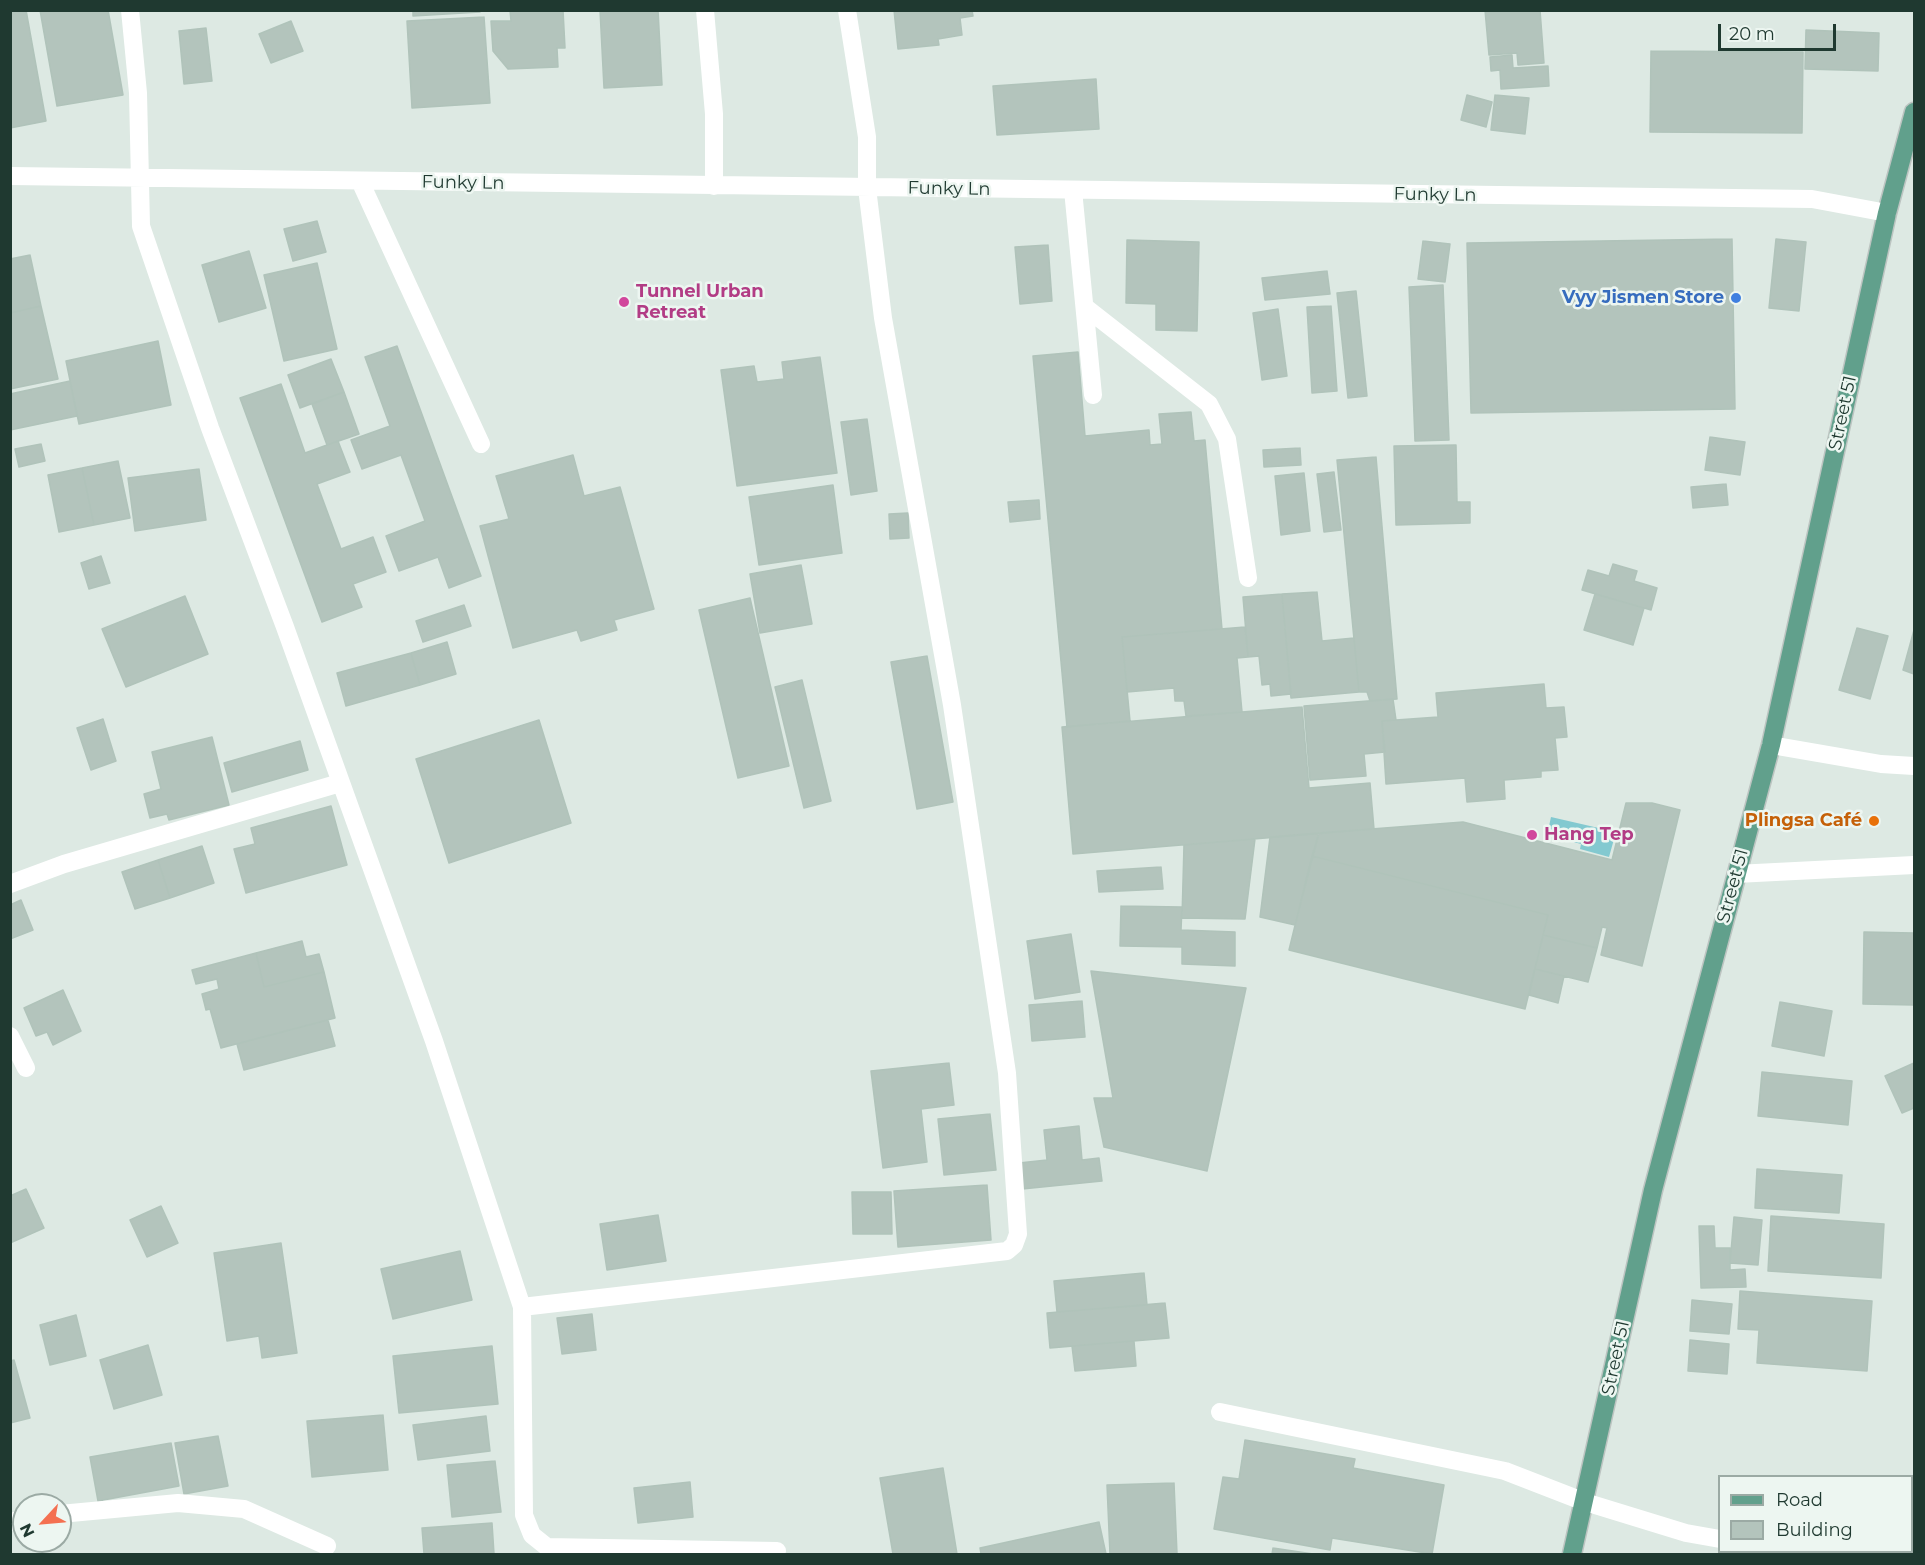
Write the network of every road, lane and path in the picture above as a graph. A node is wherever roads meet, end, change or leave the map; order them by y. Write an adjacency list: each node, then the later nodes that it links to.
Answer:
1 (130, 10): 6 (street)
2 (705, 10): 8 (street)
3 (847, 10): 9 (street)
4 (1914, 112): 11 (main road, Street 51)
5 (10, 176): 6 (street, Funky Ln)
6 (139, 179): 7 (street, Funky Ln); 18 (street)
7 (360, 182): 8 (street, Funky Ln); 14 (street)
8 (714, 186): 9 (street, Funky Ln)
9 (867, 188): 10 (street, Funky Ln); 24 (street)
10 (1072, 190): 11 (street, Funky Ln); 12 (street)
11 (1887, 213): 16 (main road, Street 51)
12 (1085, 307): 13 (street); 15 (street)
13 (1093, 395)
14 (481, 444)
15 (1248, 578)
16 (1771, 745): 17 (street); 20 (main road, Street 51)
17 (1914, 766)
18 (340, 783): 21 (street); 24 (street)
19 (1914, 865): 20 (street)
20 (1736, 874): 26 (main road, Street 51)
21 (10, 884)
22 (10, 1036): 23 (street)
23 (26, 1068)
24 (522, 1307): 30 (street)
25 (1220, 1412): 26 (street)
26 (1585, 1502): 28 (street); 31 (main road, Street 51)
27 (72, 1513): 29 (street)
28 (1718, 1539)
29 (327, 1546)
30 (777, 1551)
31 (1572, 1554)

